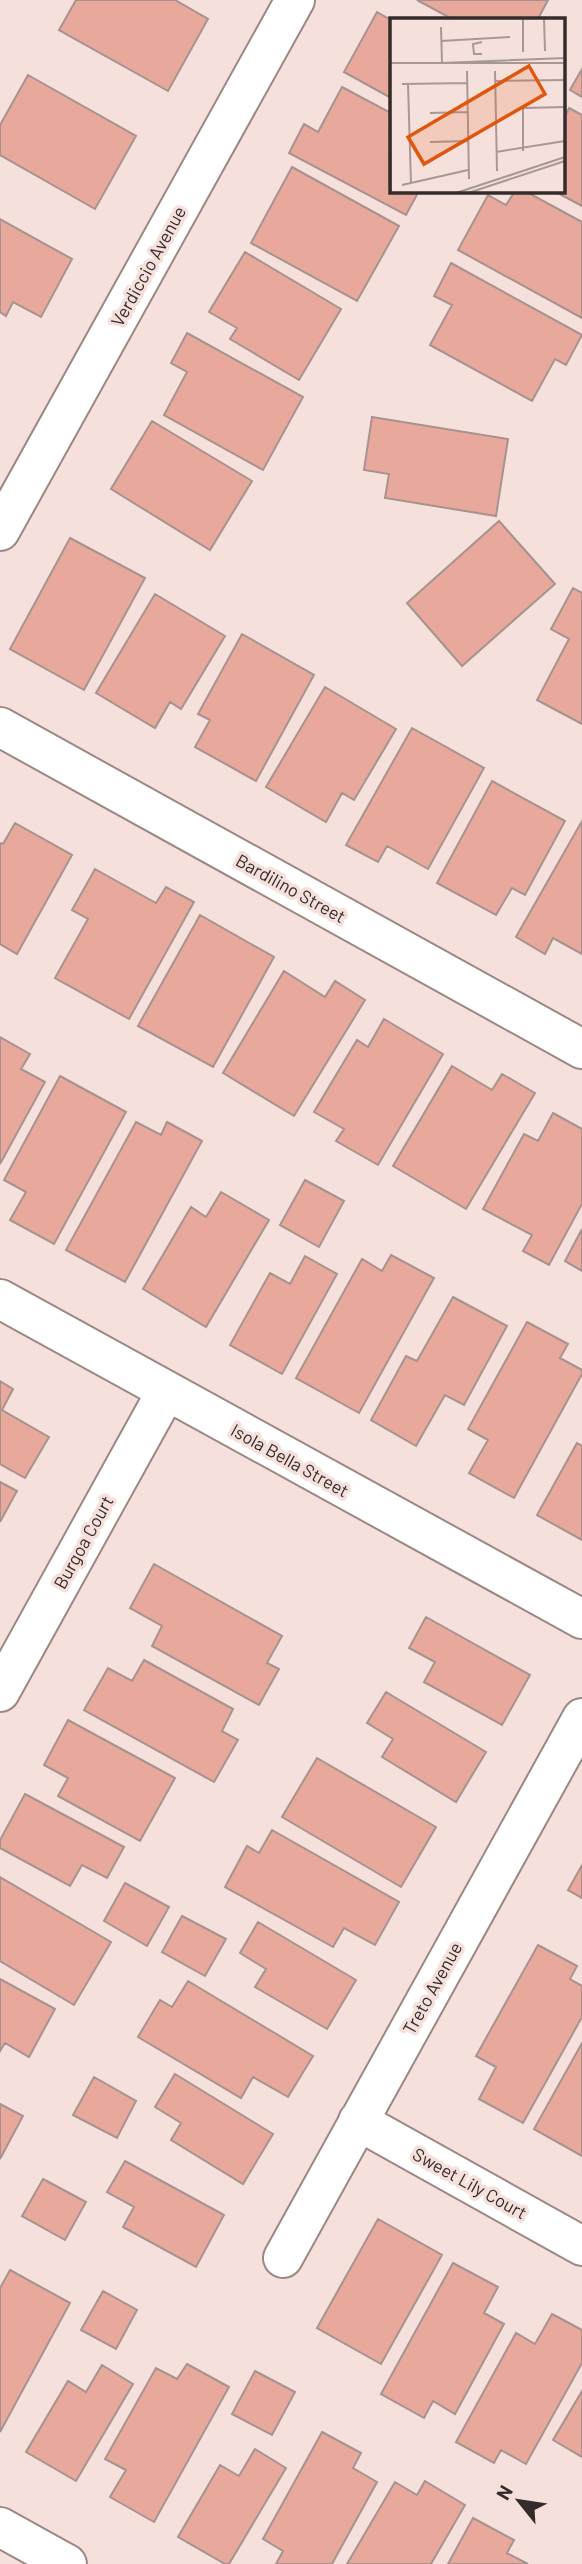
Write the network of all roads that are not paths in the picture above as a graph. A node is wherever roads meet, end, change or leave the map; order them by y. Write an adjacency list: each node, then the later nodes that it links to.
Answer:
1 (295, 0): 2 (street, Verdiccio Avenue)
2 (0, 531)
3 (0, 727): 4 (street, Bardilino Street)
4 (582, 1049)
5 (0, 1298): 6 (street, Isola Bella Street)
6 (166, 1392): 7 (street, Isola Bella Street); 8 (street, Burgoa Court)
7 (582, 1619)
8 (0, 1692)
9 (582, 1718): 10 (street, Treto Avenue)
10 (358, 2121): 11 (street, Sweet Lily Court); 12 (street, Treto Avenue)
11 (582, 2246)
12 (283, 2258)
13 (0, 2527): 14 (street)
14 (67, 2564)

